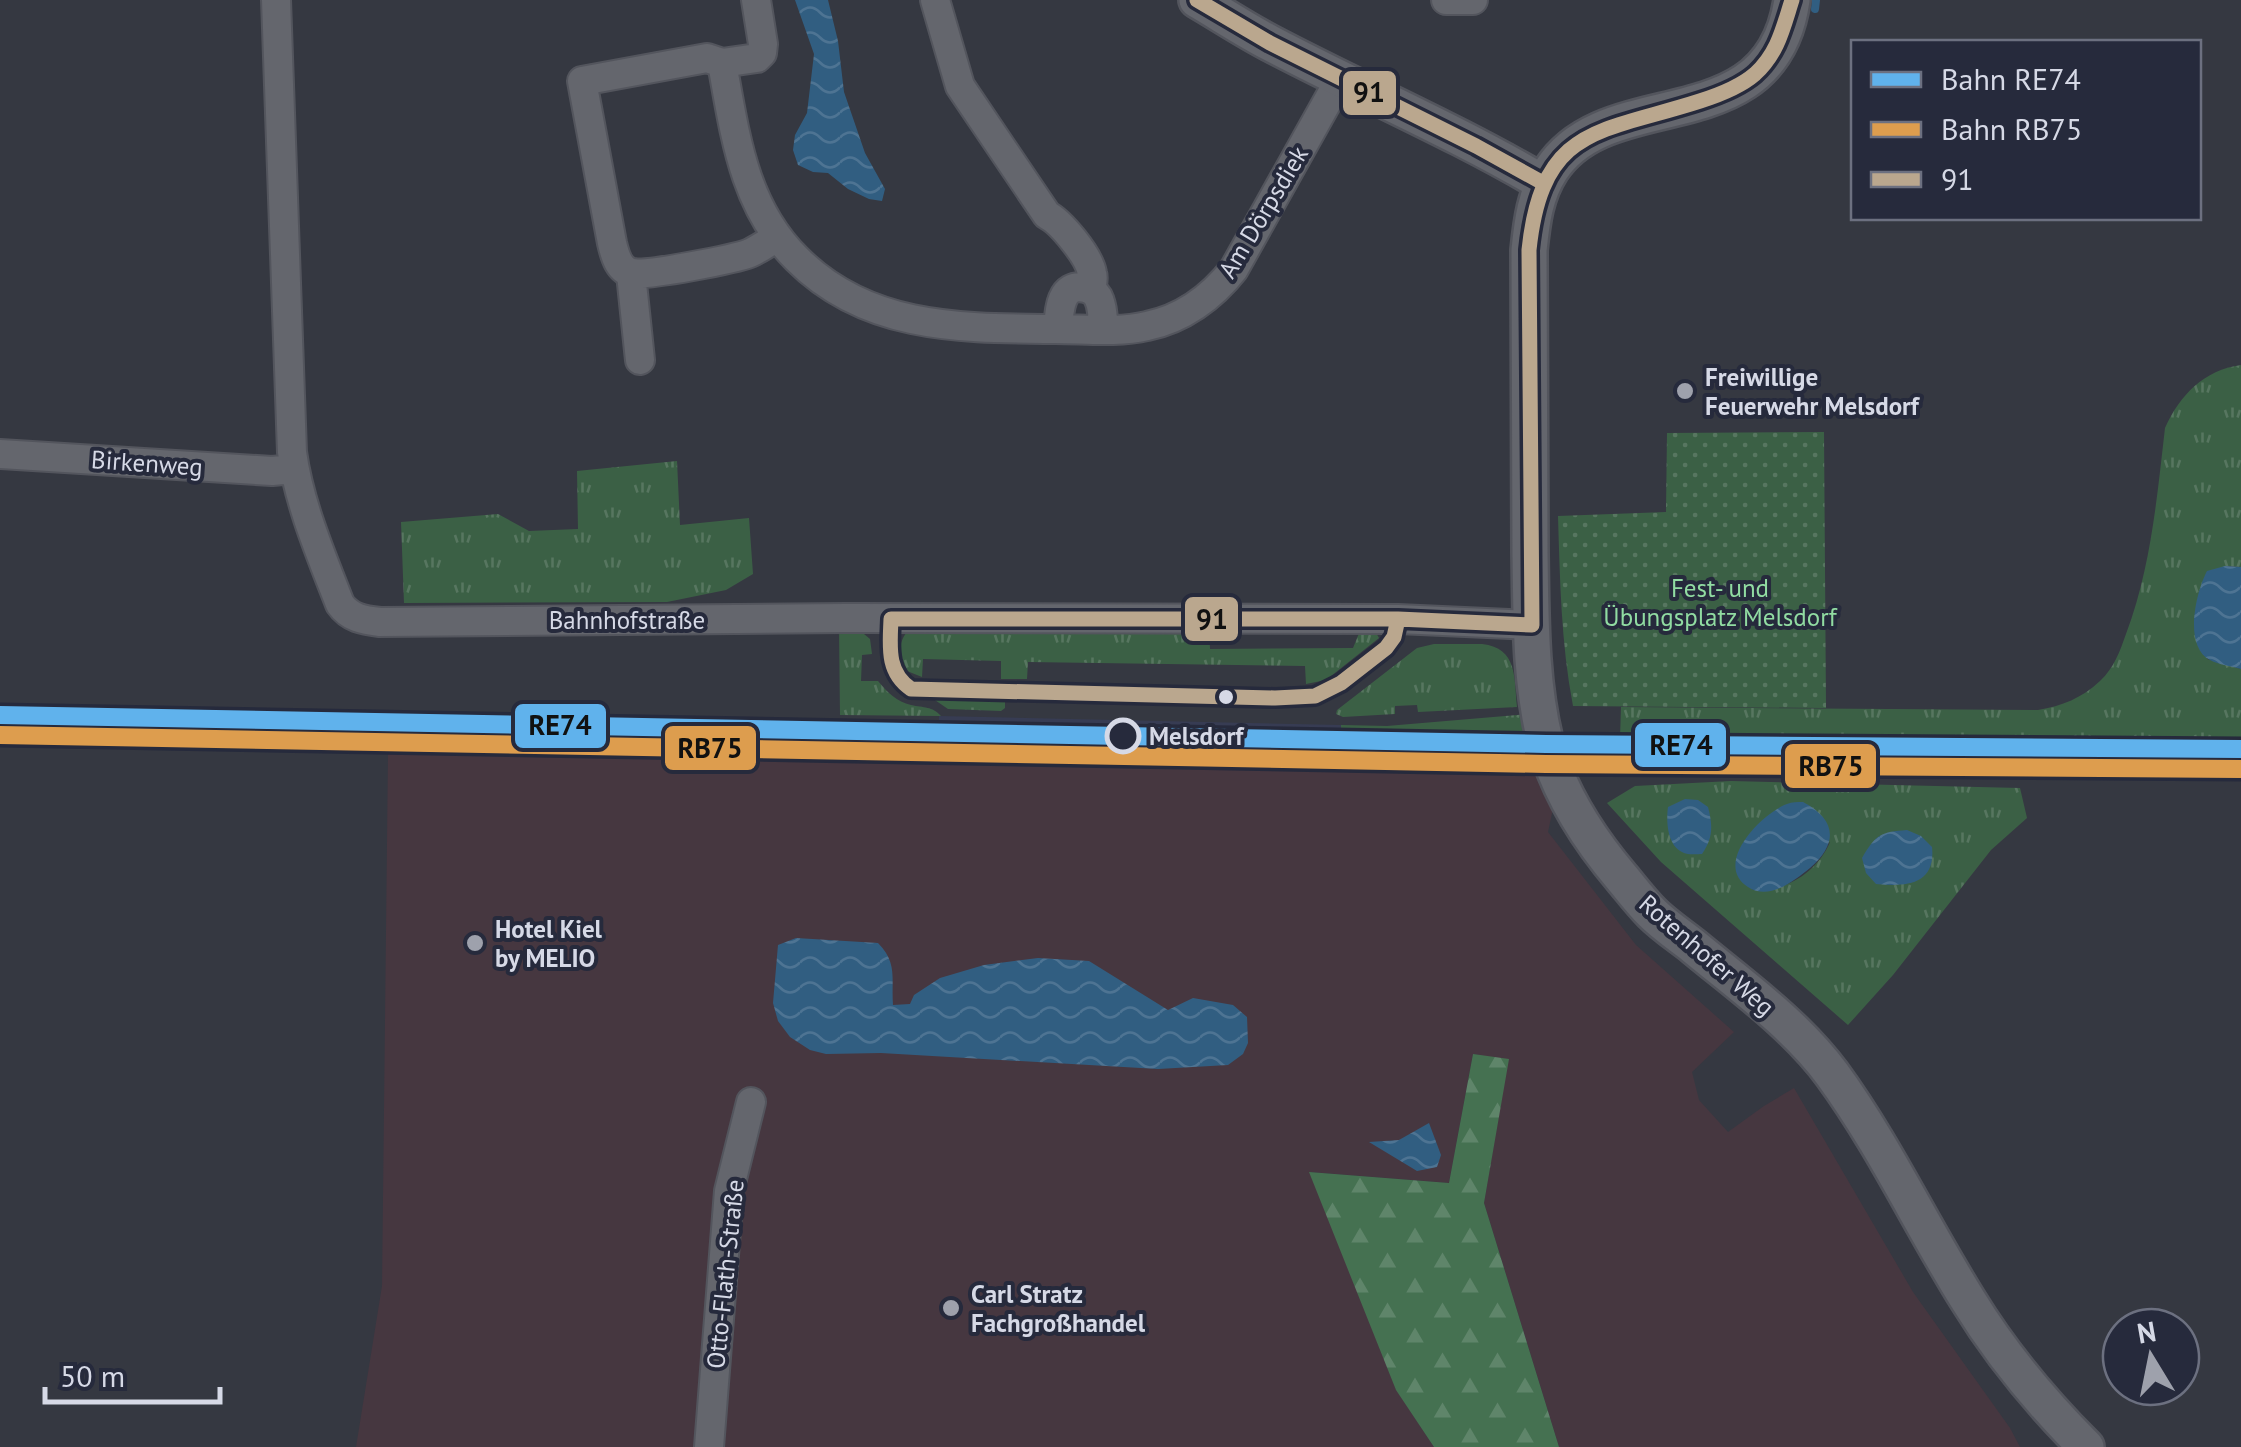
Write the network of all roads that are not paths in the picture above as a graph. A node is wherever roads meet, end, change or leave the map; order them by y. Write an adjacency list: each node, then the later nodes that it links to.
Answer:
1 (276, 0): 18 (street, Bahnhofstraße)
2 (756, 0): 8 (street)
3 (936, 0): 13 (street)
4 (1197, 0): 9 (street)
5 (1446, 0): 6 (street)
6 (1473, 0)
7 (1792, 0): 10 (street)
8 (722, 63): 11 (street, Am Dörpsdiek); 12 (street)
9 (1340, 78): 10 (street); 15 (street, Am Dörpsdiek)
10 (1543, 183): 19 (street, Rotenhofer Weg)
11 (778, 238): 12 (street); 14 (street, Am Dörpsdiek)
12 (632, 274): 16 (street)
13 (1091, 290): 14 (street); 15 (street)
14 (1058, 329): 15 (street, Am Dörpsdiek)
15 (1103, 330)
16 (640, 360)
17 (0, 454): 18 (street, Birkenweg)
18 (294, 469): 19 (street, Bahnhofstraße)
19 (1532, 625): 22 (street, Rotenhofer Weg)
20 (751, 1102): 21 (street, Otto-Flath-Straße)
21 (708, 1447)
22 (2086, 1447)

